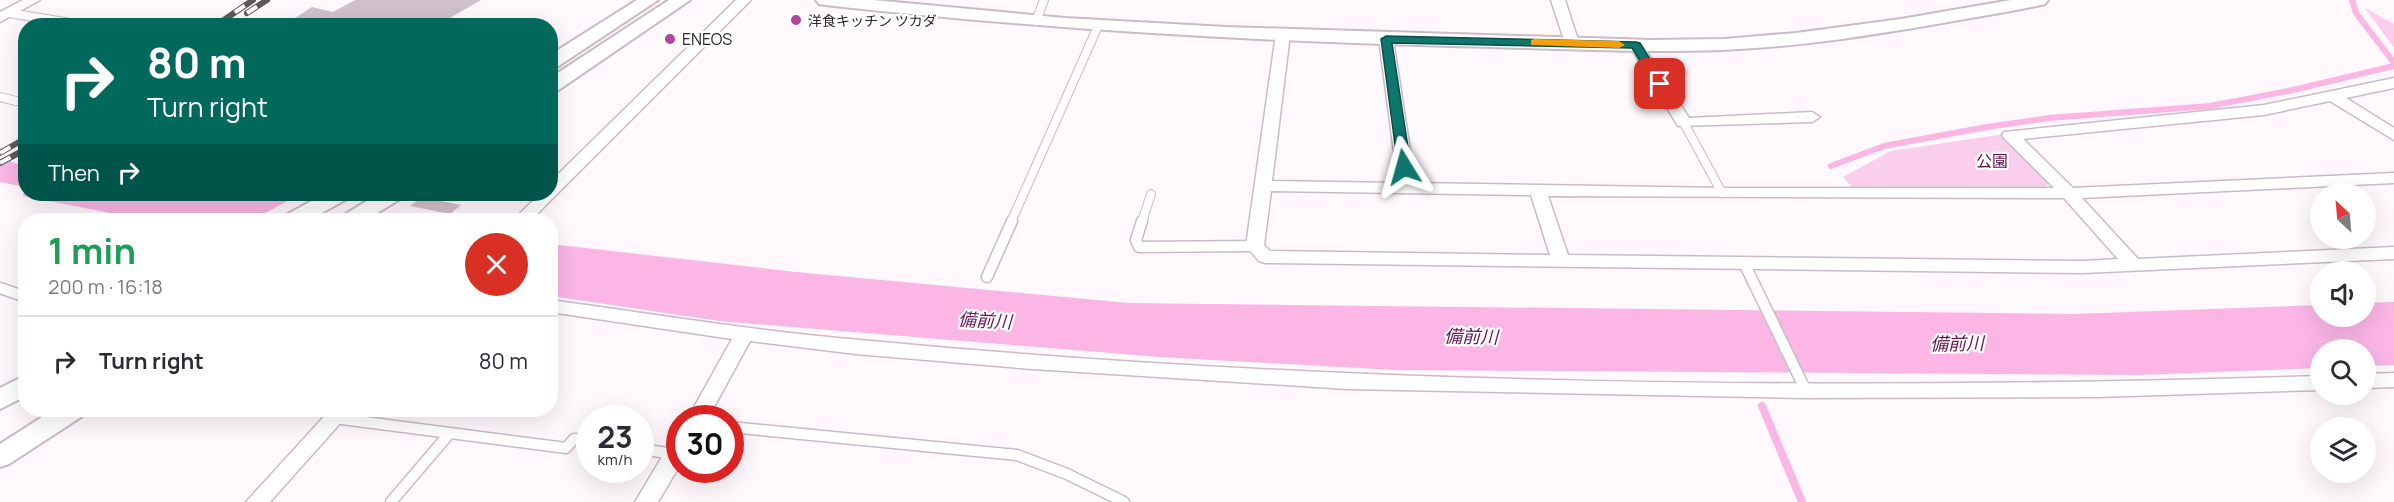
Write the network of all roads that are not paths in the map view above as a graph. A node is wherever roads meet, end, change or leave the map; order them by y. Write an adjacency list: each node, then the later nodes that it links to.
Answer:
1 (33, 0): 10 (street)
2 (649, 0): 18 (street)
3 (681, 0): 19 (street)
4 (744, 0): 28 (street)
5 (825, 0): 9 (street)
6 (1044, 0): 12 (lane)
7 (1558, 0): 16 (street)
8 (2039, 0): 17 (street)
9 (862, 2): 12 (street)
10 (4, 16): 11 (lane)
11 (21, 18)
12 (1036, 21): 13 (street)
13 (1098, 26): 14 (street); 46 (lane)
14 (1283, 34): 15 (street); 29 (street)
15 (1386, 39): 16 (street); 30 (street)
16 (1572, 43): 17 (street)
17 (1636, 45): 25 (street)
18 (558, 58)
19 (558, 82)
20 (2394, 83): 21 (street)
21 (2333, 96): 26 (street); 34 (street)
22 (0, 97): 23 (lane)
23 (16, 101)
24 (1812, 117): 25 (street)
25 (1684, 123): 32 (lane)
26 (2394, 135)
27 (2394, 178): 34 (street)
28 (558, 185)
29 (1263, 186): 30 (street); 41 (street)
30 (1407, 188): 31 (street)
31 (1538, 190): 32 (street); 43 (street)
32 (1722, 193): 34 (street)
33 (1150, 194): 41 (lane)
34 (2069, 194): 45 (street)
35 (326, 201): 38 (street)
36 (382, 201): 39 (street)
37 (541, 201): 40 (street)
38 (306, 213)
39 (364, 213)
40 (529, 213)
41 (1255, 246): 43 (street)
42 (2394, 253): 45 (street)
43 (1561, 261): 44 (street)
44 (1744, 263): 45 (street); 54 (lane)
45 (2134, 266)
46 (987, 277)
47 (0, 288): 48 (lane)
48 (18, 294)
49 (558, 307): 50 (street)
50 (744, 334): 54 (street); 57 (street)
51 (2394, 380): 52 (street)
52 (2376, 381)
53 (2310, 383): 54 (street)
54 (1804, 387)
55 (18, 389): 56 (street)
56 (0, 400)
57 (705, 405)
58 (61, 417): 64 (street)
59 (335, 417): 66 (street)
60 (354, 417): 62 (lane)
61 (744, 428): 69 (lane)
62 (448, 434): 63 (lane); 67 (lane)
63 (576, 438)
64 (6, 452)
65 (666, 468): 68 (street)
66 (256, 502)
67 (390, 502)
68 (646, 502)
69 (1124, 502)

